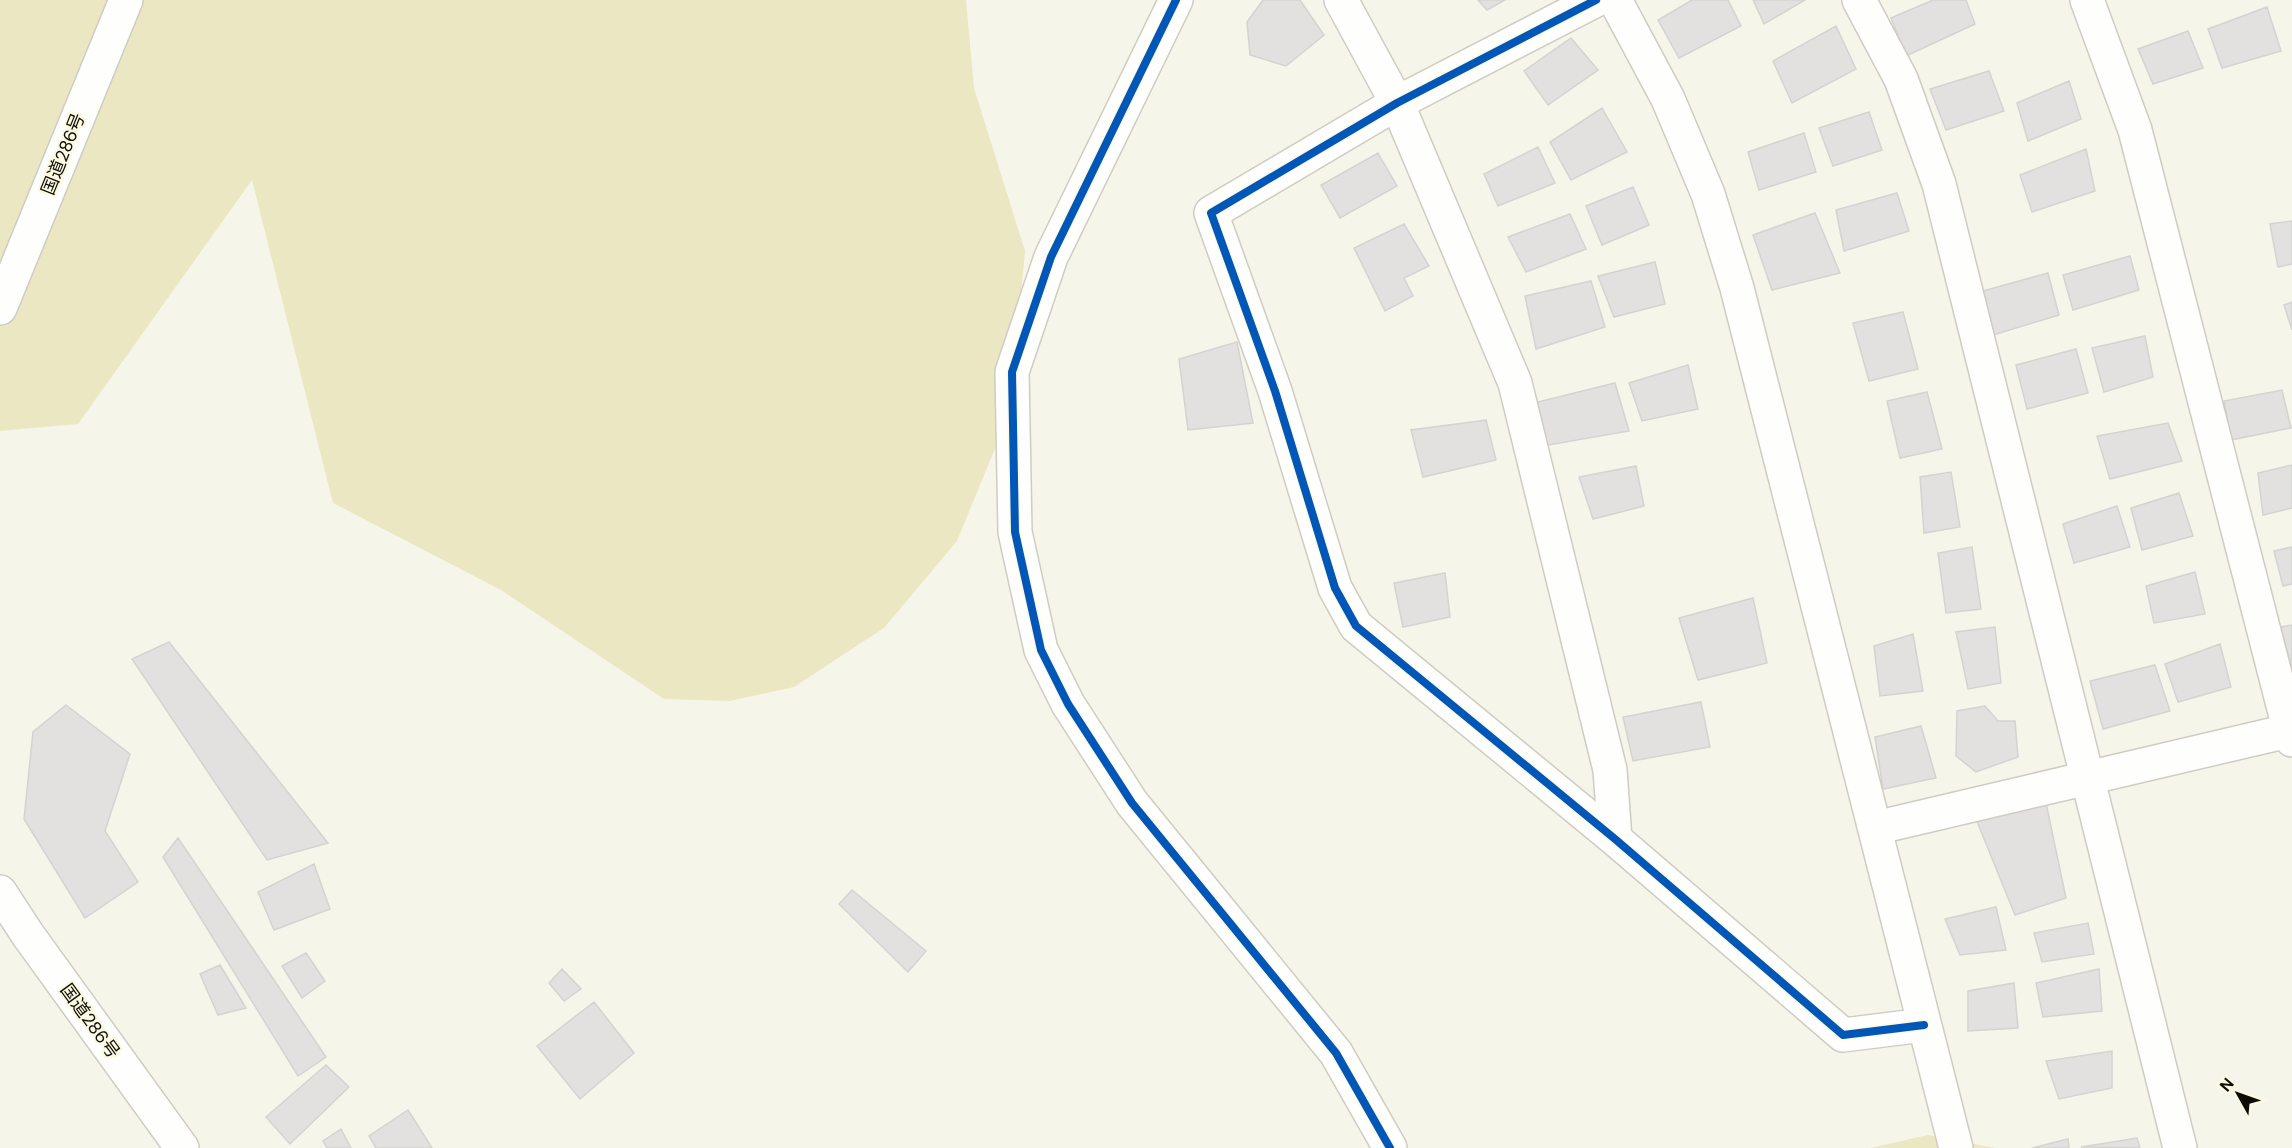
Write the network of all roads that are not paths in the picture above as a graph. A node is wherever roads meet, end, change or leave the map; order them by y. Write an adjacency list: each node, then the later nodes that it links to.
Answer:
1 (126, 0): 9 (main road, 国道286号)
2 (1176, 0): 17 (main road)
3 (1341, 0): 8 (main road)
4 (1596, 0): 8 (main road)
5 (1615, 0): 12 (main road)
6 (1859, 0): 11 (main road)
7 (2087, 0): 10 (main road)
8 (1397, 103): 13 (main road); 13 (main road)
9 (0, 308)
10 (2291, 733): 11 (main road)
11 (2086, 778): 12 (main road); 19 (main road)
12 (1875, 828): 15 (main road)
13 (1615, 839): 15 (main road)
14 (0, 891): 16 (main road, 国道286号)
15 (1924, 1025): 18 (main road)
16 (182, 1148)
17 (1390, 1148)
18 (1956, 1148)
19 (2180, 1148)

